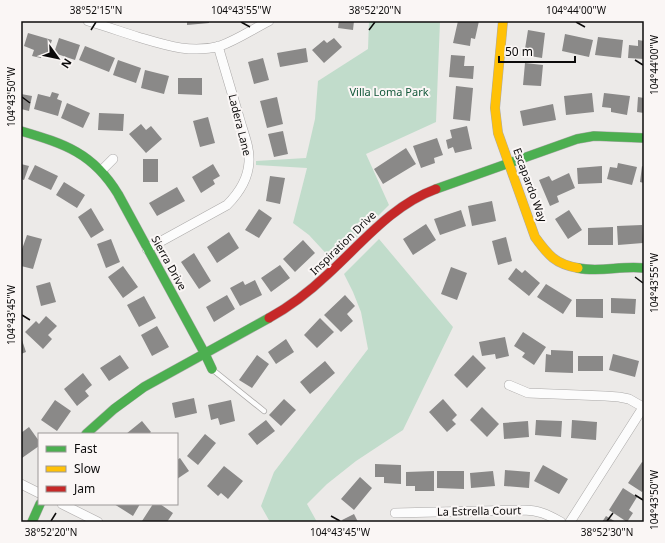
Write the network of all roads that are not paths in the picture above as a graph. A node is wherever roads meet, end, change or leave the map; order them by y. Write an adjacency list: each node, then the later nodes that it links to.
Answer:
1 (88, 21): 4 (street)
2 (269, 21): 4 (street)
3 (503, 21): 8 (street, Escapardo Way)
4 (218, 46): 10 (street, Ladera Lane)
5 (21, 131): 9 (street, Sierra Drive)
6 (644, 138): 8 (street, Inspiration Drive)
7 (113, 159): 9 (street)
8 (508, 163): 11 (street, Escapardo Way); 12 (street, Inspiration Drive)
9 (101, 171): 10 (street, Sierra Drive)
10 (147, 249): 12 (street, Sierra Drive)
11 (644, 268)
12 (205, 354): 13 (street, Sierra Drive); 17 (street, Inspiration Drive)
13 (212, 369): 16 (lane)
14 (509, 385): 15 (street)
15 (644, 407): 26 (street)
16 (264, 410)
17 (87, 433)
18 (21, 484): 19 (street)
19 (38, 492)
20 (40, 505): 23 (street)
21 (64, 505): 24 (street)
22 (395, 513): 25 (street, La Estrella Court)
23 (32, 522)
24 (98, 522)
25 (561, 522)
26 (570, 522)

